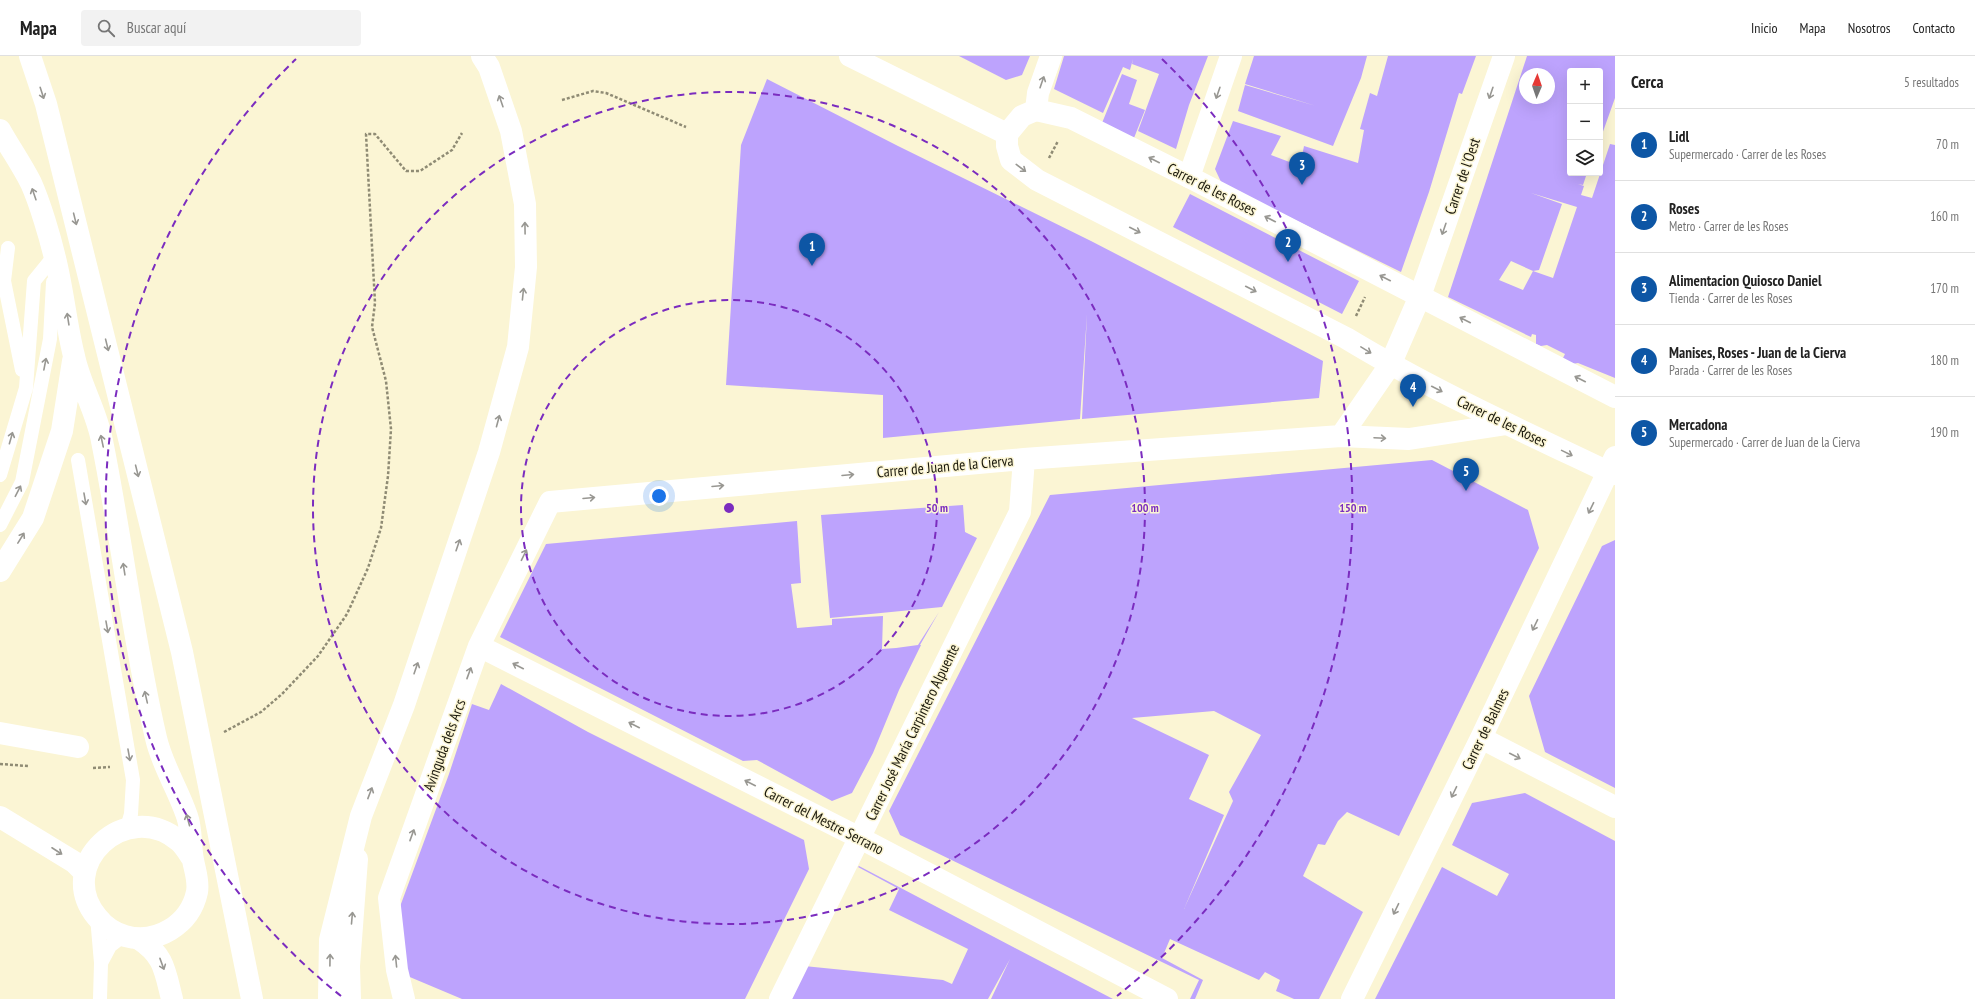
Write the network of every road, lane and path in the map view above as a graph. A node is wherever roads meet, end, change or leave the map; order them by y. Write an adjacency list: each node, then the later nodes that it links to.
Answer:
1 (30, 56): 57 (main road, one-way to 57)
2 (482, 56): 45 (main road, one-way to 2)
3 (850, 56): 13 (main road)
4 (1051, 56): 8 (main road, one-way to 4)
5 (1231, 56): 14 (main road, one-way to 14)
6 (1504, 56): 19 (main road, Carrer de l'Oest, one-way to 19)
7 (562, 100): 10 (path)
8 (1036, 110): 9 (main road, Carrer de les Roses); 13 (main road)
9 (1070, 118): 14 (main road, Carrer de les Roses, one-way to 9); 15 (path)
10 (686, 127)
11 (0, 130): 17 (main road, one-way to 11)
12 (462, 132): 36 (path)
13 (1007, 134): 15 (main road, Carrer de les Roses, one-way to 15)
14 (1189, 177): 18 (main road, Carrer de les Roses, one-way to 14)
15 (1037, 180): 20 (main road, Carrer de les Roses, one-way to 20)
16 (8, 248): 23 (lane)
17 (55, 255): 21 (main road, one-way to 17); 23 (lane); 32 (lane, one-way to 17)
18 (1376, 274): 19 (main road, Carrer de les Roses, one-way to 18); 20 (path)
19 (1420, 296): 22 (main road); 24 (main road, Carrer de les Roses, one-way to 19)
20 (1346, 338): 22 (main road, Carrer de les Roses, one-way to 22)
21 (74, 357): 33 (main road, one-way to 21); 50 (main road, one-way to 21)
22 (1390, 365): 25 (main road, Carrer de les Roses, one-way to 25); 26 (main road)
23 (26, 388): 30 (lane, one-way to 23)
24 (1615, 397)
25 (1507, 424): 26 (main road, Carrer de Juan de la Cierva, one-way to 25); 29 (main road, Carrer de les Roses, one-way to 29)
26 (1341, 436): 27 (main road, Carrer de Juan de la Cierva)
27 (1024, 458): 31 (main road, Carrer de Juan de la Cierva, one-way to 27); 49 (main road, Carrer José María Carpintero Alpuente)
28 (78, 460): 47 (lane, one-way to 47)
29 (1613, 468): 37 (main road, Carrer de Balmes, one-way to 37)
30 (0, 476)
31 (550, 502): 34 (main road, Avinguda dels Arcs, one-way to 31)
32 (0, 525)
33 (0, 571)
34 (479, 646): 49 (main road, Carrer del Mestre Serrano, one-way to 34); 60 (main road, Avinguda dels Arcs, one-way to 34)
35 (0, 733): 38 (main road)
36 (219, 734)
37 (1481, 738): 43 (main road, one-way to 43); 63 (main road, Carrer de Balmes, one-way to 63)
38 (0, 746)
39 (0, 764): 40 (path)
40 (31, 766)
41 (115, 766): 42 (path)
42 (92, 768)
43 (1615, 807)
44 (0, 816): 48 (main road)
45 (361, 816): 58 (main road, one-way to 45); 59 (main road, one-way to 45)
46 (0, 824): 48 (main road)
47 (127, 828): 50 (main road); 51 (main road)
48 (26, 831): 51 (main road, one-way to 51)
49 (860, 838): 61 (main road, Carrer José María Carpintero Alpuente); 62 (main road, Carrer del Mestre Serrano)
50 (192, 858): 53 (main road)
51 (85, 874): 52 (main road)
52 (97, 917): 53 (main road); 54 (lane)
53 (131, 937): 54 (lane); 56 (main road, one-way to 56)
54 (101, 963): 55 (lane)
55 (100, 999)
56 (172, 999)
57 (252, 999)
58 (329, 999)
59 (350, 999)
60 (404, 999)
61 (780, 999)
62 (1167, 999)
63 (1352, 999)

